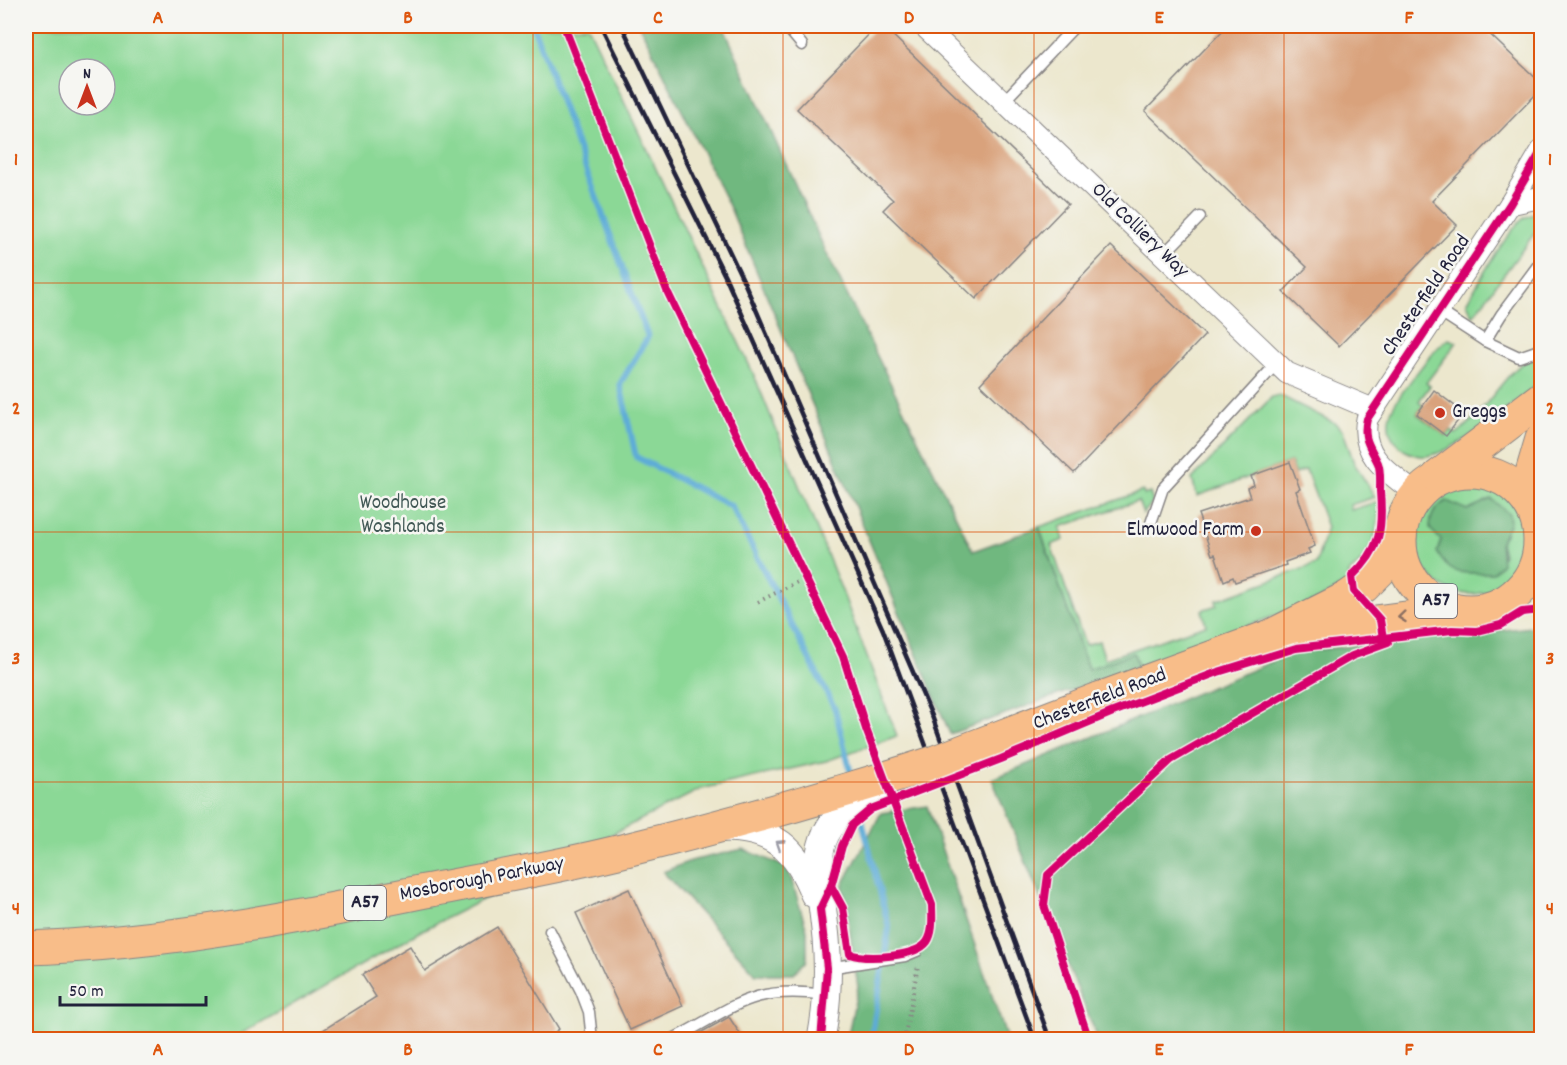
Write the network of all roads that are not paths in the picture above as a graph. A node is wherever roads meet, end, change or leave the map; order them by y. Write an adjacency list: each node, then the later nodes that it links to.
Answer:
1 (786, 26): 4 (lane)
2 (1075, 26): 5 (lane)
3 (932, 28): 5 (street, Old Colliery Way)
4 (802, 45)
5 (1004, 101): 10 (street, Old Colliery Way)
6 (1542, 150): 8 (street, Chesterfield Road)
7 (1542, 197): 8 (street)
8 (1510, 204): 12 (street, Chesterfield Road)
9 (1200, 217): 10 (lane)
10 (1163, 255): 15 (street, Old Colliery Way)
11 (1542, 260): 13 (lane)
12 (1439, 311): 13 (lane); 17 (street, Chesterfield Road)
13 (1485, 341): 14 (lane)
14 (1542, 349)
15 (1276, 363): 17 (street, Old Colliery Way); 21 (lane)
16 (1542, 398): 19 (highway, A57)
17 (1372, 410): 19 (street, Chesterfield Road)
18 (1542, 439): 20 (highway, A57)
19 (1423, 489): 20 (highway); 22 (highway, A57)
20 (1534, 509): 23 (highway, A57)
21 (1151, 523)
22 (1400, 536): 23 (highway, A57); 24 (highway, Chesterfield Road / A57)
23 (1460, 611): 24 (highway, Chesterfield Road / A57, one-way to 24)
24 (1271, 636): 25 (highway, Chesterfield Road / A57, bridge)
25 (930, 764): 26 (highway, Mosborough Parkway / A57)
26 (853, 795): 27 (highway, Mosborough Parkway / A57); 28 (street)
27 (700, 830): 28 (street, one-way to 27); 30 (highway, Mosborough Parkway / A57)
28 (820, 909): 32 (street)
29 (550, 931): 34 (lane)
30 (26, 948)
31 (917, 951): 32 (lane)
32 (827, 968): 33 (street)
33 (825, 995): 35 (lane); 36 (street)
34 (592, 1040)
35 (671, 1040)
36 (821, 1040)

